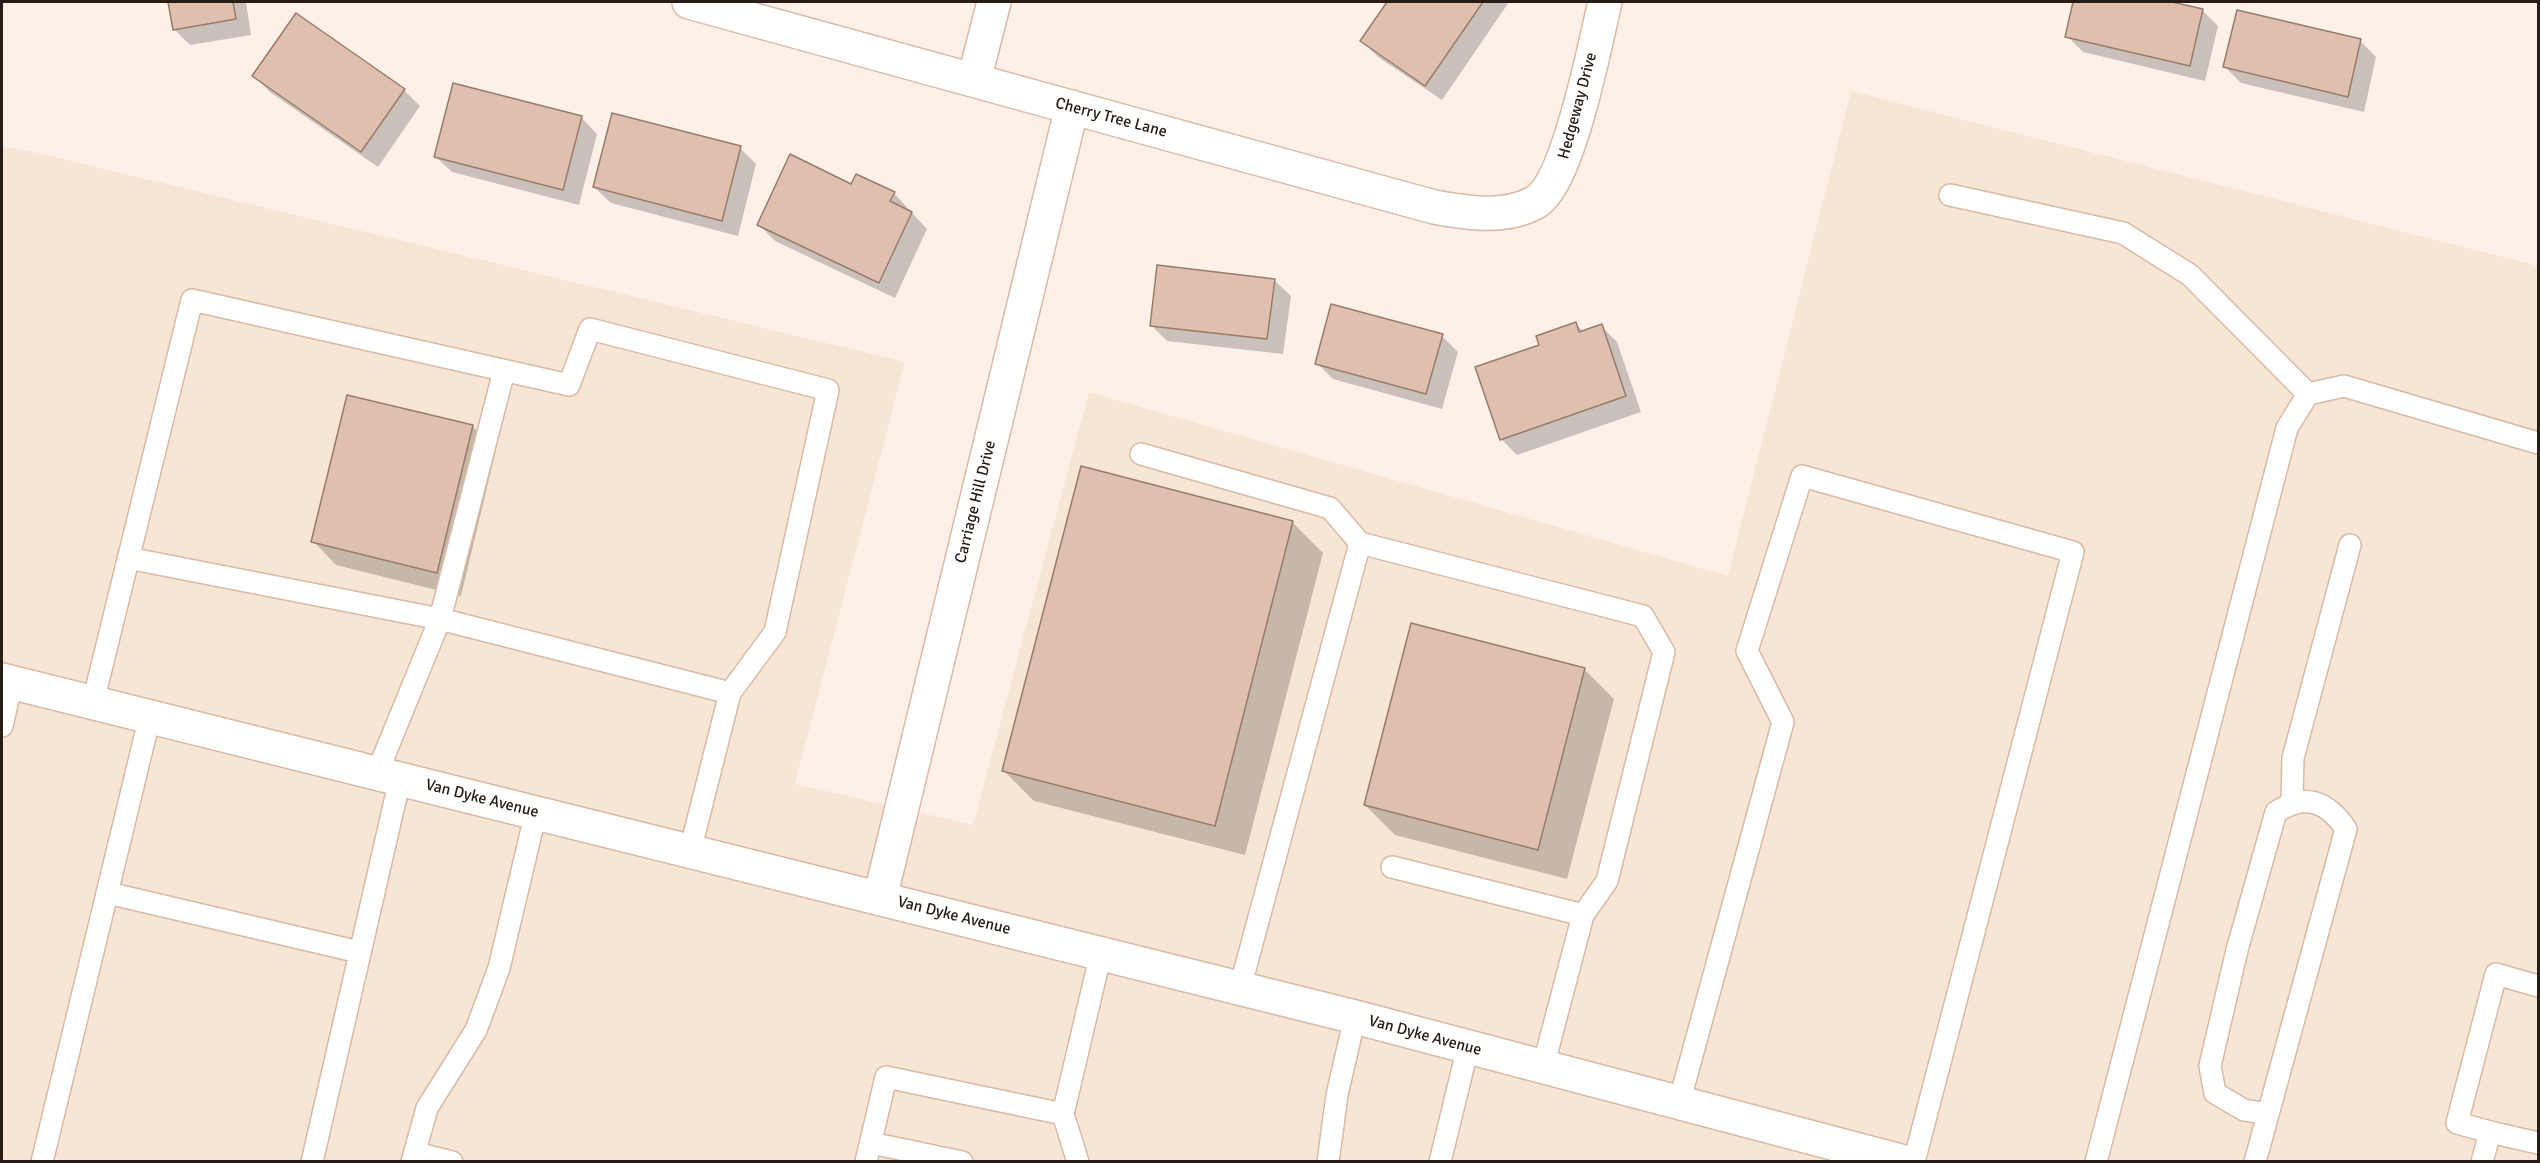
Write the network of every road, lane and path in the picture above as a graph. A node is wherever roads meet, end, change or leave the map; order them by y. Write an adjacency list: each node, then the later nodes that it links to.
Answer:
1 (689, 2): 4 (street, Cherry Tree Lane)
2 (994, 2): 4 (street)
3 (1605, 2): 7 (street, Hedgeway Drive)
4 (974, 80): 5 (street, Cherry Tree Lane)
5 (1072, 107): 7 (street, Cherry Tree Lane); 27 (street, Carriage Hill Drive)
6 (1950, 195): 9 (lane)
7 (1535, 203)
8 (504, 371): 14 (lane); 15 (lane); 17 (lane)
9 (2308, 394): 10 (lane); 52 (lane)
10 (2538, 443)
11 (1141, 454): 12 (lane)
12 (1360, 543): 28 (lane); 32 (lane)
13 (2350, 545): 22 (lane)
14 (128, 558): 15 (lane); 18 (lane)
15 (440, 619): 17 (lane); 21 (lane)
16 (7, 681): 18 (street, Van Dyke Avenue); 20 (lane)
17 (730, 693): 24 (lane)
18 (93, 702): 19 (street, Van Dyke Avenue)
19 (150, 716): 21 (street, Van Dyke Avenue); 26 (lane)
20 (2, 726)
21 (389, 776): 23 (street, Van Dyke Avenue); 29 (lane)
22 (2292, 802): 38 (lane); 38 (lane)
23 (536, 812): 24 (street, Van Dyke Avenue); 42 (lane)
24 (690, 851): 27 (street, Van Dyke Avenue)
25 (1392, 867): 28 (lane)
26 (108, 893): 29 (lane); 43 (lane)
27 (880, 897): 30 (street, Van Dyke Avenue)
28 (1583, 915): 35 (lane)
29 (359, 952): 44 (lane)
30 (1101, 953): 32 (street, Van Dyke Avenue); 37 (lane)
31 (2538, 986): 39 (lane)
32 (1240, 988): 33 (street, Van Dyke Avenue)
33 (1355, 1017): 34 (street, Van Dyke Avenue); 48 (lane)
34 (1468, 1047): 35 (street, Van Dyke Avenue); 49 (lane)
35 (1543, 1067): 36 (street, Van Dyke Avenue)
36 (1679, 1103): 50 (street, Van Dyke Avenue); 51 (lane)
37 (1063, 1114): 41 (lane); 47 (lane)
38 (2268, 1114): 53 (lane)
39 (2490, 1132): 40 (lane); 54 (lane)
40 (2538, 1143)
41 (869, 1152): 46 (lane)
42 (413, 1157): 45 (lane)
43 (42, 1161)
44 (312, 1161)
45 (452, 1161)
46 (962, 1161)
47 (1078, 1161)
48 (1328, 1161)
49 (1440, 1161)
50 (1904, 1161)
51 (1914, 1161)
52 (2096, 1161)
53 (2255, 1161)
54 (2482, 1161)

